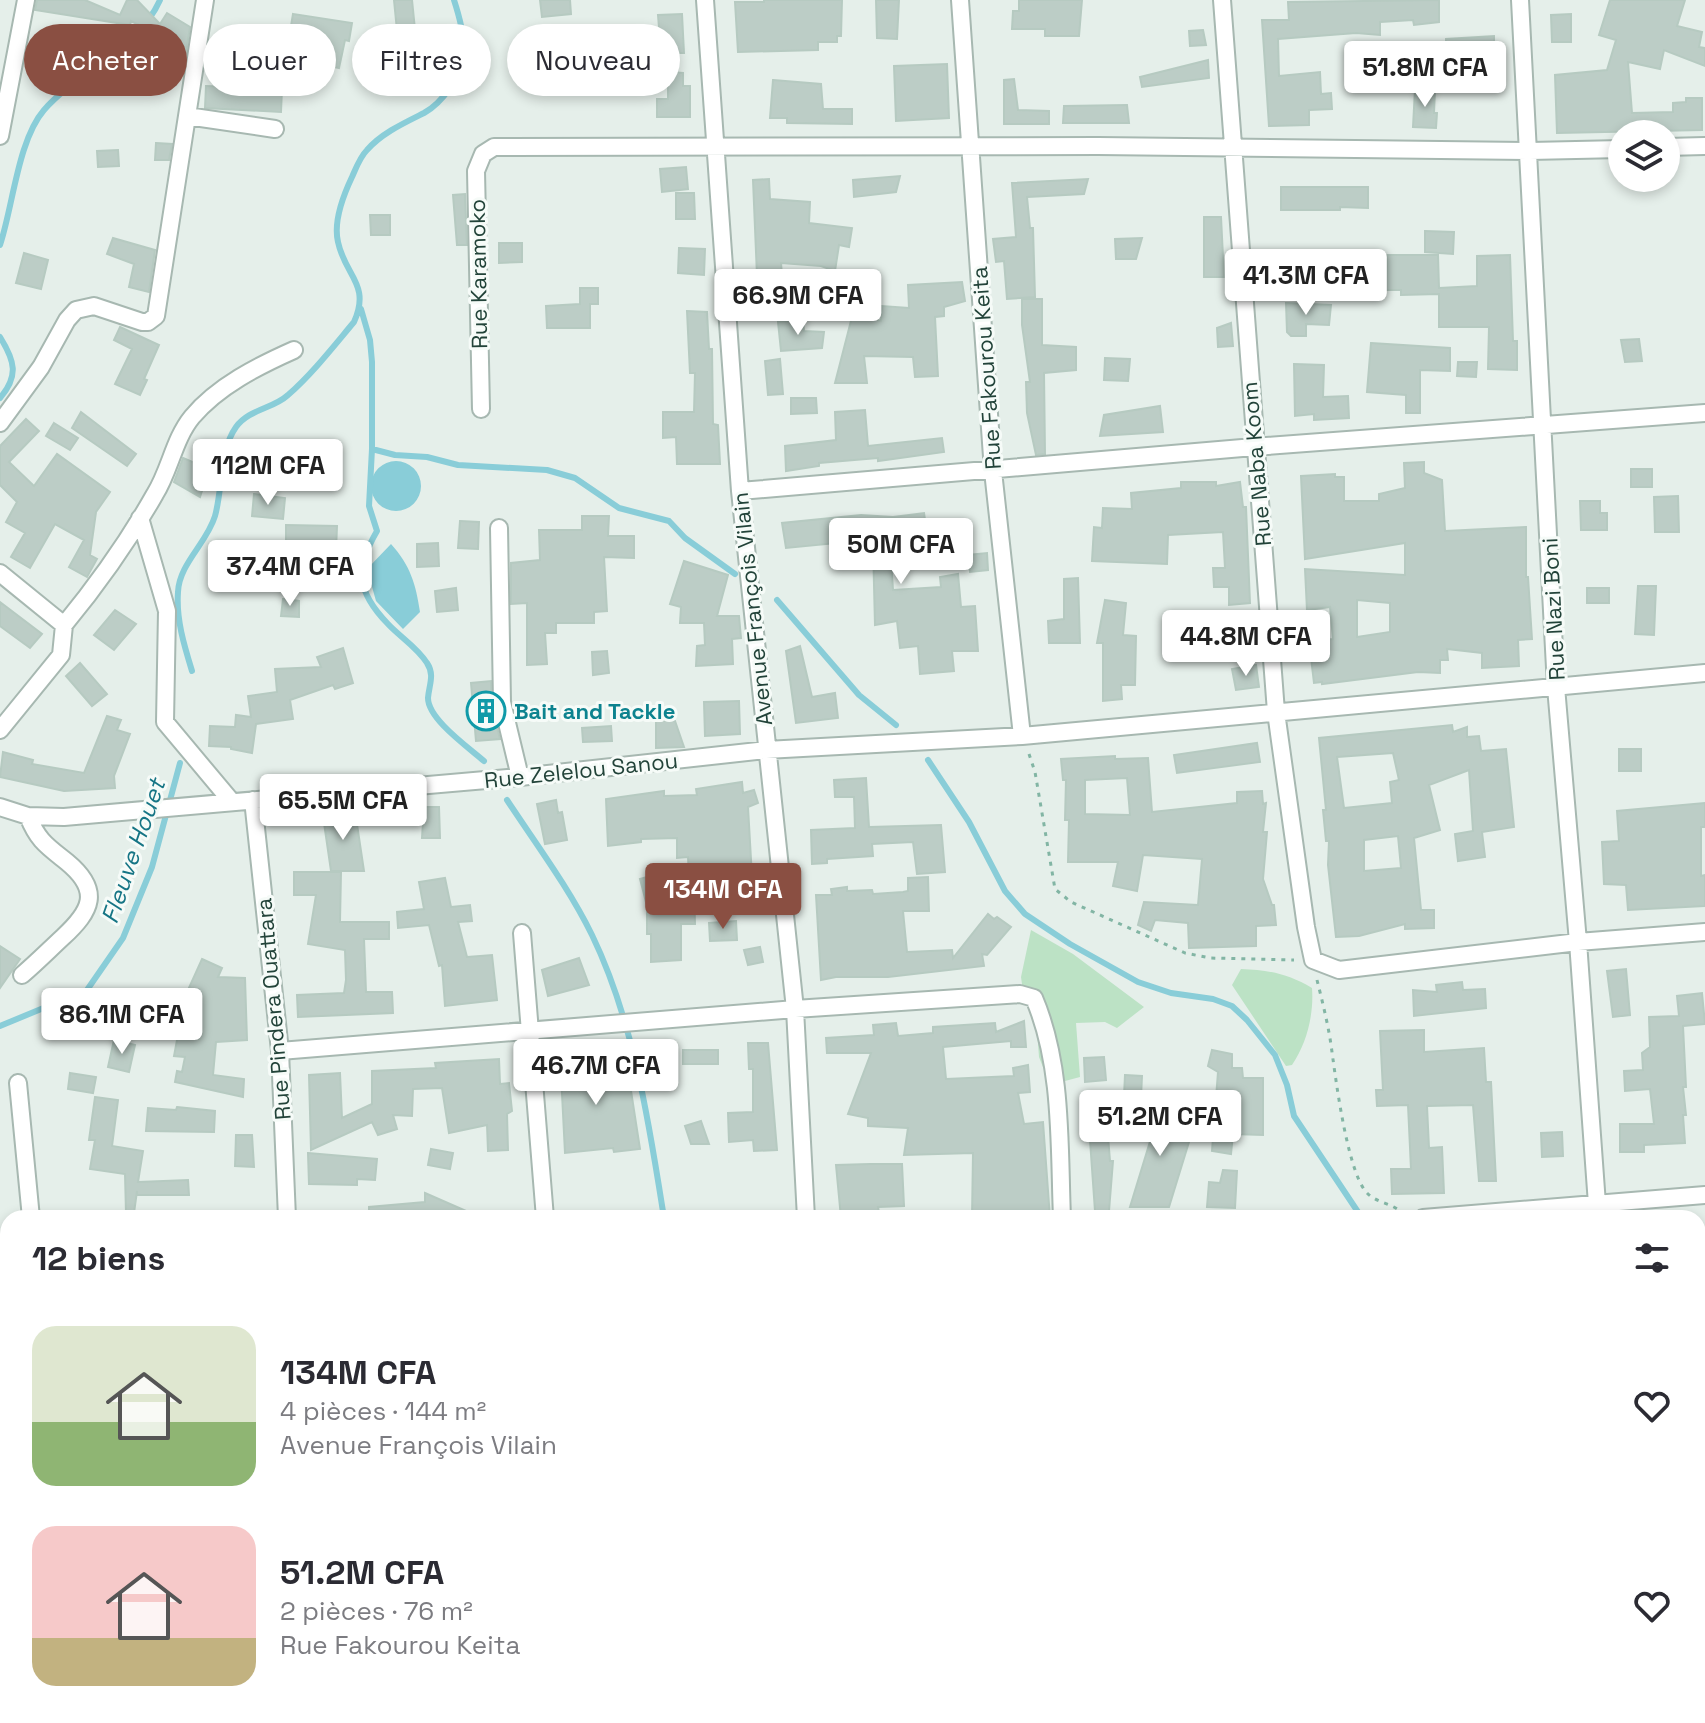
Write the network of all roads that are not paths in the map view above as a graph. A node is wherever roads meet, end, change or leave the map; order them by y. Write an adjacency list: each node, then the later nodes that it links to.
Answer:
1 (26, 0): 9 (street)
2 (205, 0): 7 (street)
3 (705, 0): 14 (street, Avenue François Vilain)
4 (960, 0): 10 (street, Rue Fakourou Keita)
5 (1222, 0): 12 (street, Rue Naba Koom)
6 (1520, 0): 16 (street, Rue Nazi Boni)
7 (187, 116): 8 (street); 20 (street)
8 (275, 129)
9 (0, 136)
10 (969, 145): 12 (street); 14 (street); 23 (street, Rue Fakourou Keita)
11 (1705, 146): 13 (street)
12 (1232, 147): 16 (street); 22 (street, Rue Naba Koom)
13 (1680, 147)
14 (716, 148): 18 (street, Rue Karamoko); 24 (street, Avenue François Vilain)
15 (1608, 149): 16 (street)
16 (1530, 151): 21 (street, Rue Nazi Boni)
17 (294, 350): 25 (street)
18 (481, 409)
19 (1705, 413): 21 (street)
20 (0, 423)
21 (1544, 425): 22 (street); 30 (street, Rue Nazi Boni)
22 (1254, 447): 23 (street); 31 (street, Rue Naba Koom)
23 (993, 471): 24 (street); 33 (street, Rue Fakourou Keita)
24 (740, 491): 34 (street, Avenue François Vilain)
25 (140, 518): 28 (street); 37 (street)
26 (499, 528): 35 (street)
27 (0, 573): 28 (street)
28 (64, 625): 32 (street)
29 (1705, 673): 30 (street, Rue Zelelou Sanou)
30 (1556, 687): 31 (street, Rue Zelelou Sanou); 42 (street, Rue Nazi Boni)
31 (1276, 712): 33 (street, Rue Zelelou Sanou); 42 (street, Rue Naba Koom)
32 (0, 730)
33 (1022, 736): 34 (street, Rue Zelelou Sanou)
34 (766, 750): 35 (street, Rue Zelelou Sanou); 44 (street, Avenue François Vilain)
35 (520, 777): 36 (street, Rue Zelelou Sanou)
36 (253, 800): 37 (street, Rue Zelelou Sanou); 46 (street, Rue Pindera Ouattara)
37 (232, 802): 39 (street)
38 (0, 807): 39 (street)
39 (28, 816): 43 (street)
40 (1705, 932): 42 (street)
41 (522, 933): 45 (street)
42 (1578, 942): 54 (street, Rue Nazi Boni)
43 (22, 975)
44 (795, 1009): 45 (street); 52 (street, Avenue François Vilain); 53 (street)
45 (531, 1030): 46 (street); 51 (street)
46 (280, 1051): 50 (street, Rue Pindera Ouattara)
47 (18, 1083): 49 (street)
48 (1705, 1195): 55 (street)
49 (30, 1210)
50 (287, 1210)
51 (544, 1210)
52 (806, 1210)
53 (1062, 1210)
54 (1597, 1210)
55 (1604, 1210)

